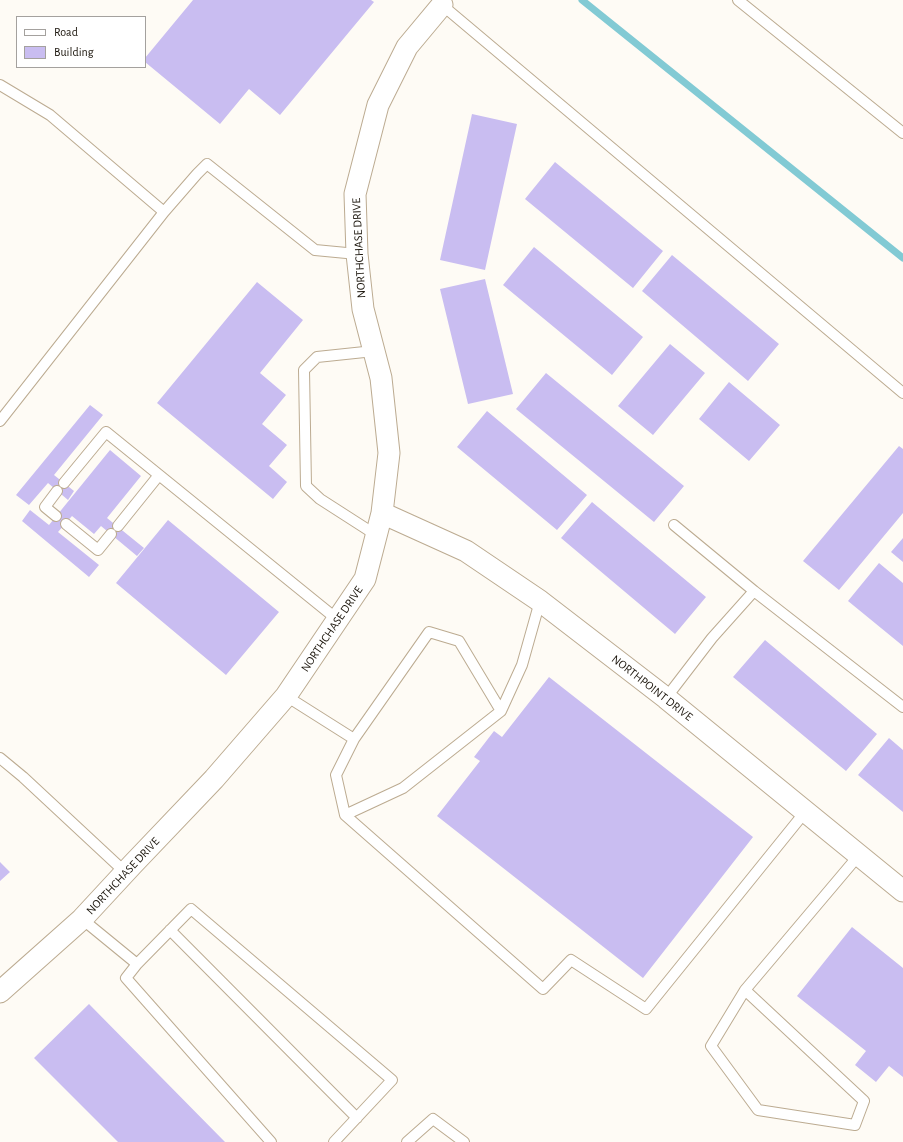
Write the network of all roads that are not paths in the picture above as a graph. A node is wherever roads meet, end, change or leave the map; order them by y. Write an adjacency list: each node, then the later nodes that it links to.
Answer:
1 (738, 0): 4 (lane)
2 (442, 5): 6 (street, NORTHCHASE DRIVE); 8 (lane)
3 (0, 85): 5 (lane)
4 (903, 133)
5 (164, 212): 6 (lane); 9 (lane)
6 (357, 254): 7 (street, NORTHCHASE DRIVE)
7 (374, 351): 11 (street, NORTHCHASE DRIVE); 17 (lane)
8 (903, 393)
9 (0, 421)
10 (159, 475): 12 (lane); 15 (lane); 20 (lane)
11 (382, 513): 17 (street, NORTHCHASE DRIVE); 19 (street, NORTHPOINT DRIVE)
12 (56, 516)
13 (66, 524): 16 (lane)
14 (674, 525): 18 (lane)
15 (118, 526)
16 (111, 534)
17 (376, 535): 20 (street, NORTHCHASE DRIVE)
18 (754, 591): 22 (lane); 23 (lane)
19 (540, 601): 22 (street, NORTHPOINT DRIVE); 24 (lane)
20 (338, 620): 21 (street, NORTHCHASE DRIVE)
21 (286, 696): 25 (lane); 30 (street, NORTHCHASE DRIVE)
22 (666, 698): 27 (street, NORTHPOINT DRIVE)
23 (903, 707)
24 (501, 711): 25 (lane); 28 (lane)
25 (354, 739): 28 (lane)
26 (0, 758): 30 (lane)
27 (805, 812): 28 (lane); 29 (street, NORTHPOINT DRIVE)
28 (345, 815)
29 (859, 855): 31 (street, NORTHPOINT DRIVE); 35 (lane)
30 (125, 872): 32 (street, NORTHCHASE DRIVE)
31 (903, 891)
32 (82, 919): 34 (lane); 36 (street, NORTHCHASE DRIVE)
33 (170, 930): 34 (lane); 37 (lane); 37 (lane)
34 (137, 964): 38 (lane)
35 (745, 990): 35 (lane)
36 (0, 992)
37 (357, 1118): 39 (lane)
38 (271, 1142)
39 (334, 1142)
40 (407, 1142): 41 (lane)
41 (464, 1142)

